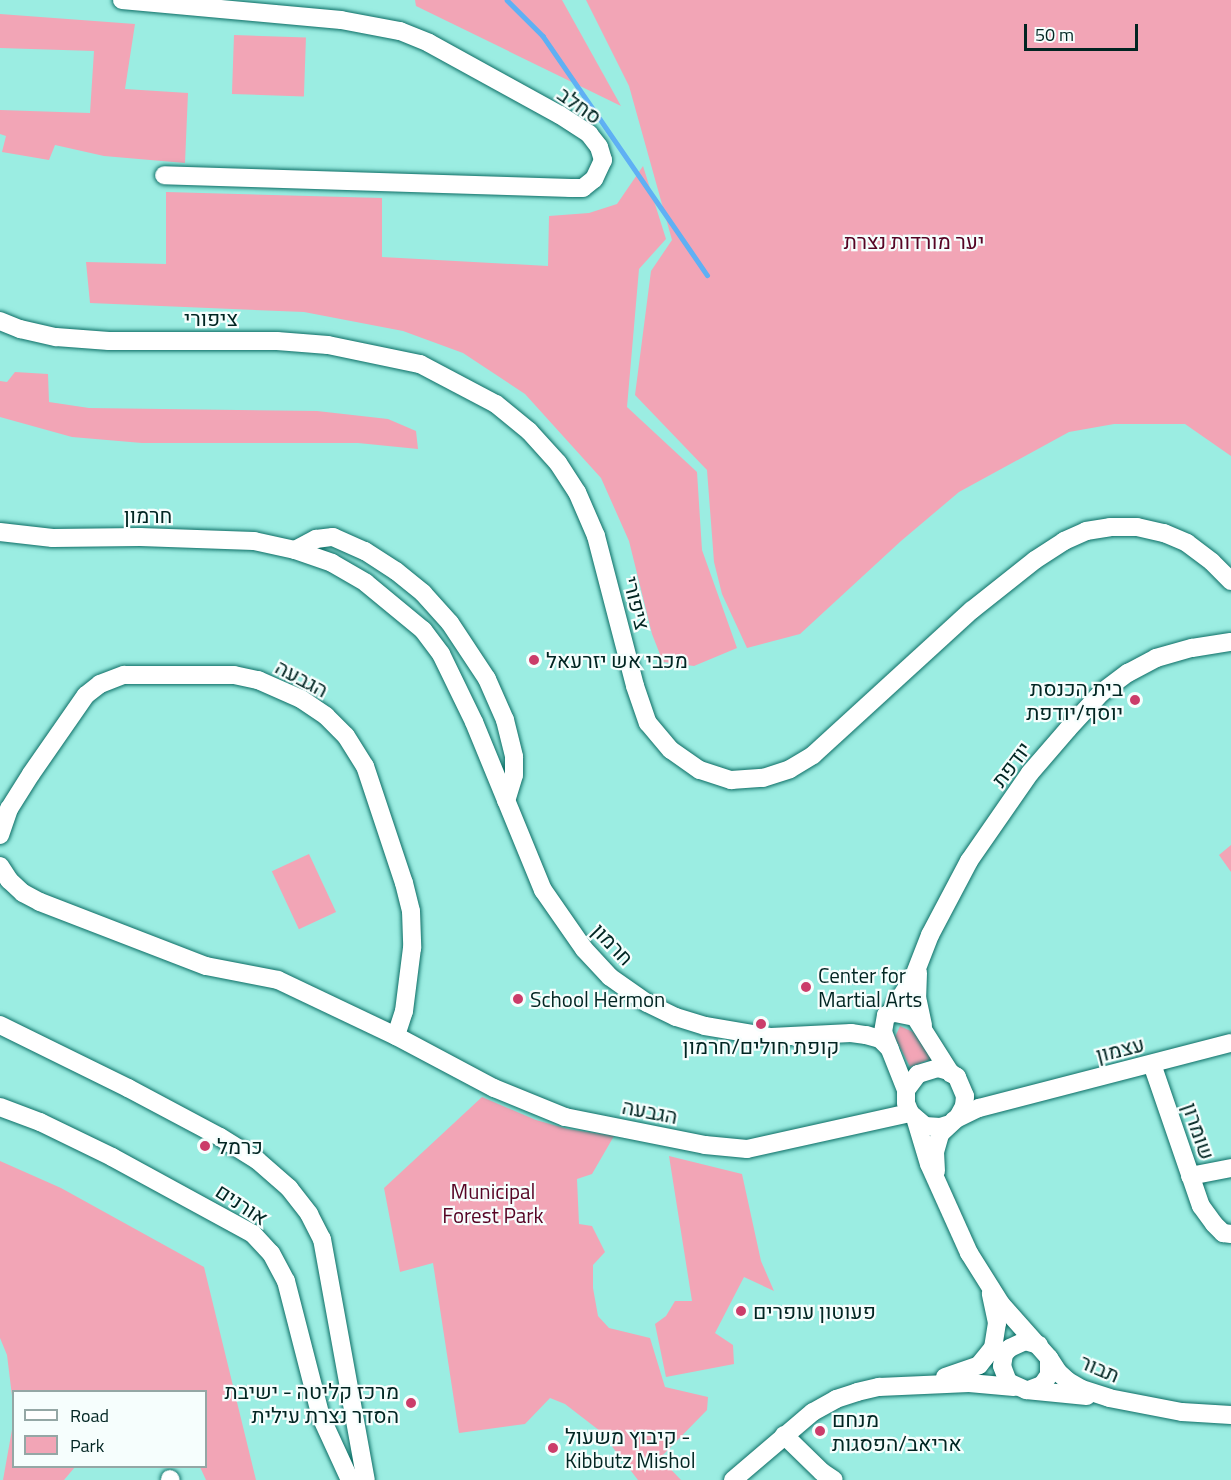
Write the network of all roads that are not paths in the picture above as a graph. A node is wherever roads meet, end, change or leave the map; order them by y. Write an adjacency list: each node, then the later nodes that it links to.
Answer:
1 (122, 0): 2 (street, סחלב)
2 (164, 175)
3 (0, 321): 6 (street, ציפורי)
4 (0, 532): 5 (street, חרמון)
5 (295, 550): 8 (street, חרמון); 8 (street)
6 (1231, 581)
7 (1231, 642): 11 (street, יודפת)
8 (506, 801): 15 (street, חרמון)
9 (0, 836): 16 (street, הגבעה)
10 (0, 866): 16 (street, הגבעה)
11 (919, 965): 12 (street, יודפת); 14 (street, יודפת)
12 (888, 1015): 14 (street); 15 (street, חרמון); 18 (street)
13 (0, 1025): 41 (street)
14 (923, 1025): 20 (street, יודפת)
15 (831, 1035): 18 (street, חרמון)
16 (396, 1036): 24 (street, הגבעה)
17 (1231, 1043): 19 (street, עצמון)
18 (890, 1049): 21 (street)
19 (1152, 1064): 22 (street, עצמון); 27 (street, שומרון)
20 (955, 1077): 21 (street); 22 (street, עצמון); 25 (street)
21 (906, 1090): 24 (street)
22 (1019, 1097): 25 (street, עצמון)
23 (0, 1107): 40 (street, אורנים)
24 (913, 1117): 25 (street); 28 (street)
25 (952, 1122): 28 (street)
26 (1231, 1168): 27 (street)
27 (1191, 1176): 29 (street, שומרון)
28 (936, 1182): 30 (street)
29 (1231, 1234)
30 (990, 1287): 31 (street); 35 (street)
31 (1001, 1304): 32 (street, תבור); 33 (street)
32 (1044, 1352): 33 (street); 36 (street); 37 (street, תבור)
33 (1004, 1357): 34 (street); 36 (street)
34 (969, 1383): 35 (street, תבור); 36 (street, תבור)
35 (908, 1385): 39 (street)
36 (1022, 1389): 37 (street, תבור)
37 (1121, 1401): 38 (street)
38 (1231, 1415)
39 (784, 1434): 42 (street); 43 (street)
40 (350, 1480)
41 (366, 1480)
42 (733, 1480)
43 (834, 1480)

